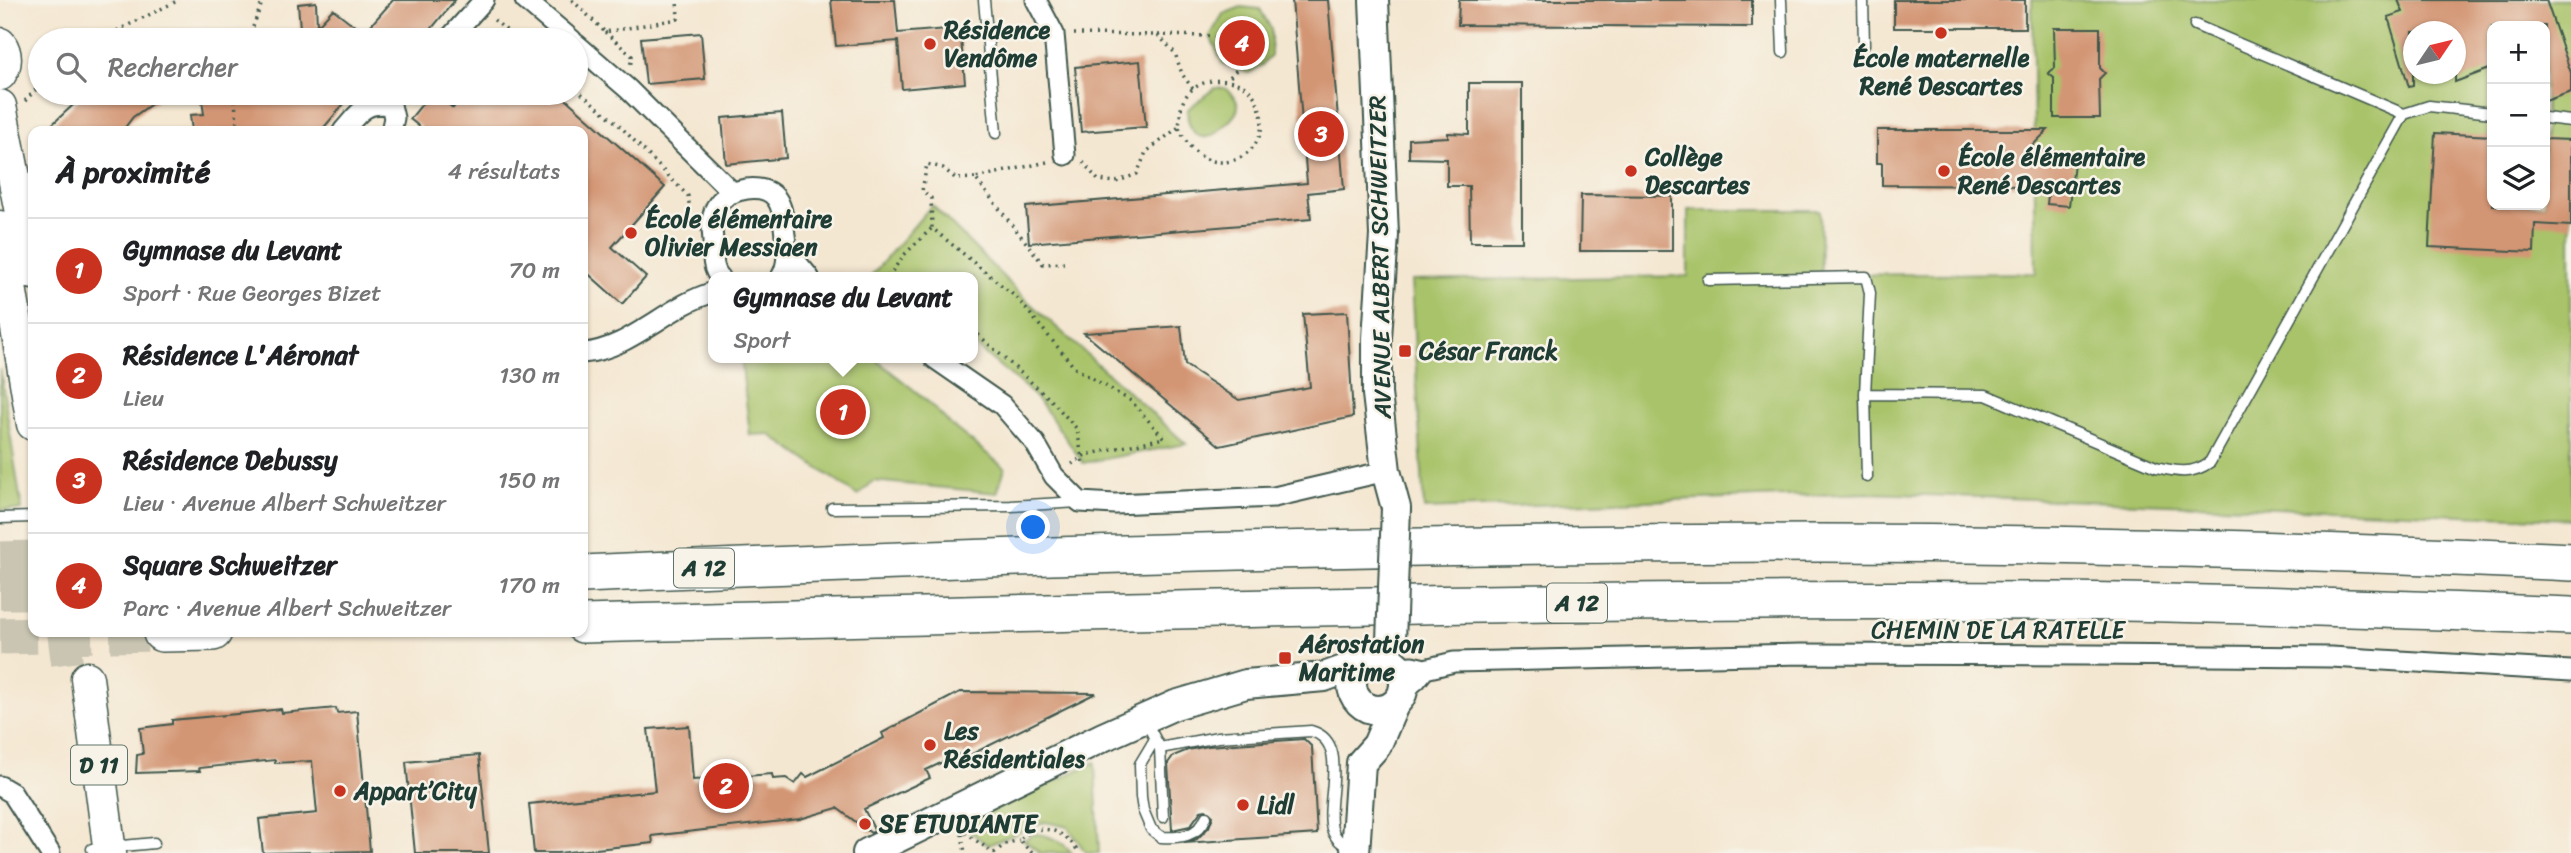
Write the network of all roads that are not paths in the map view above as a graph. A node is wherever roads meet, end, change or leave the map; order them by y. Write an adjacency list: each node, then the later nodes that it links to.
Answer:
1 (484, 0): 9 (street)
2 (525, 0): 10 (street)
3 (984, 0): 25 (lane)
4 (1036, 0): 26 (street)
5 (1374, 0): 42 (street, AVENUE ALBERT SCHWEITZER)
6 (1781, 0): 13 (lane)
7 (1863, 0): 12 (lane)
8 (2195, 25): 20 (lane)
9 (459, 28)
10 (558, 28)
11 (0, 44): 15 (main road)
12 (1864, 45)
13 (1783, 52)
14 (588, 54): 27 (street)
15 (0, 74)
16 (12, 104): 30 (main road)
17 (371, 105): 23 (street)
18 (395, 105): 24 (street)
19 (2487, 112): 20 (lane)
20 (2404, 114): 41 (lane)
21 (2550, 119): 22 (lane)
22 (2571, 121)
23 (347, 126)
24 (392, 126)
25 (996, 133)
26 (1065, 155)
27 (733, 193): 31 (street); 32 (street)
28 (0, 200): 36 (main road)
29 (0, 227): 40 (main road)
30 (28, 233)
31 (788, 252): 33 (street); 34 (street)
32 (711, 272)
33 (785, 272)
34 (805, 272)
35 (1707, 280): 41 (lane)
36 (28, 281)
37 (708, 287): 38 (street)
38 (588, 353)
39 (941, 363): 44 (street)
40 (28, 394)
41 (1866, 394): 43 (lane)
42 (1386, 471): 44 (street); 55 (street, AVENUE ALBERT SCHWEITZER, bridge)
43 (1867, 477)
44 (1080, 502): 45 (lane)
45 (832, 508)
46 (28, 517): 47 (lane)
47 (0, 518)
48 (588, 555): 50 (highway)
49 (2571, 562): 50 (highway, A 12)
50 (825, 563): 51 (highway, A 12)
51 (588, 574)
52 (2571, 617): 53 (highway, A 12)
53 (588, 624)
54 (2571, 671): 55 (street, CHEMIN DE LA RATELLE)
55 (1384, 672): 57 (street); 65 (street)
56 (78, 678): 62 (main road, D 11)
57 (1153, 735): 59 (lane); 60 (lane); 64 (street); 65 (lane)
58 (0, 786): 63 (street)
59 (1163, 817)
60 (1206, 817)
61 (154, 843): 62 (lane)
62 (101, 851)
63 (50, 853)
64 (867, 853)
65 (1359, 853)

